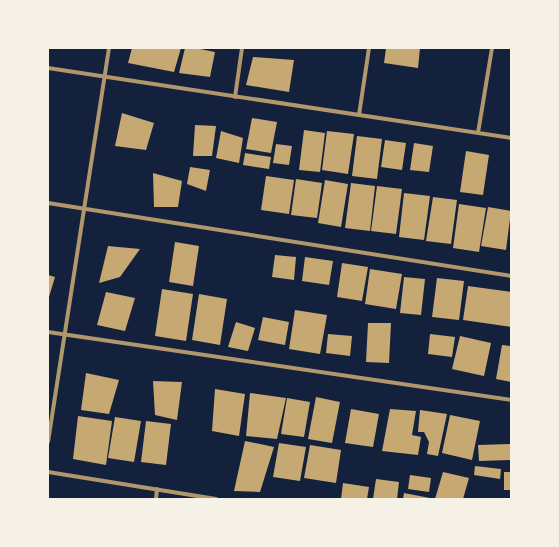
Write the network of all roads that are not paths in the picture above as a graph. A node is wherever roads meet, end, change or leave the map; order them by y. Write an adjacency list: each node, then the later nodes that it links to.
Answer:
1 (109, 48): 6 (street)
2 (242, 48): 7 (street)
3 (369, 48): 8 (street)
4 (492, 48): 9 (street)
5 (48, 68): 6 (street)
6 (104, 77): 7 (street); 12 (street)
7 (235, 97): 8 (street)
8 (359, 116): 9 (street)
9 (478, 133): 10 (street)
10 (511, 138)
11 (48, 203): 12 (street)
12 (84, 209): 13 (street); 15 (street)
13 (511, 276)
14 (48, 332): 15 (street)
15 (65, 334): 16 (street); 17 (street)
16 (511, 400)
17 (48, 442)
18 (48, 472): 19 (street)
19 (157, 489): 20 (street); 21 (street)
20 (156, 499)
21 (216, 499)

